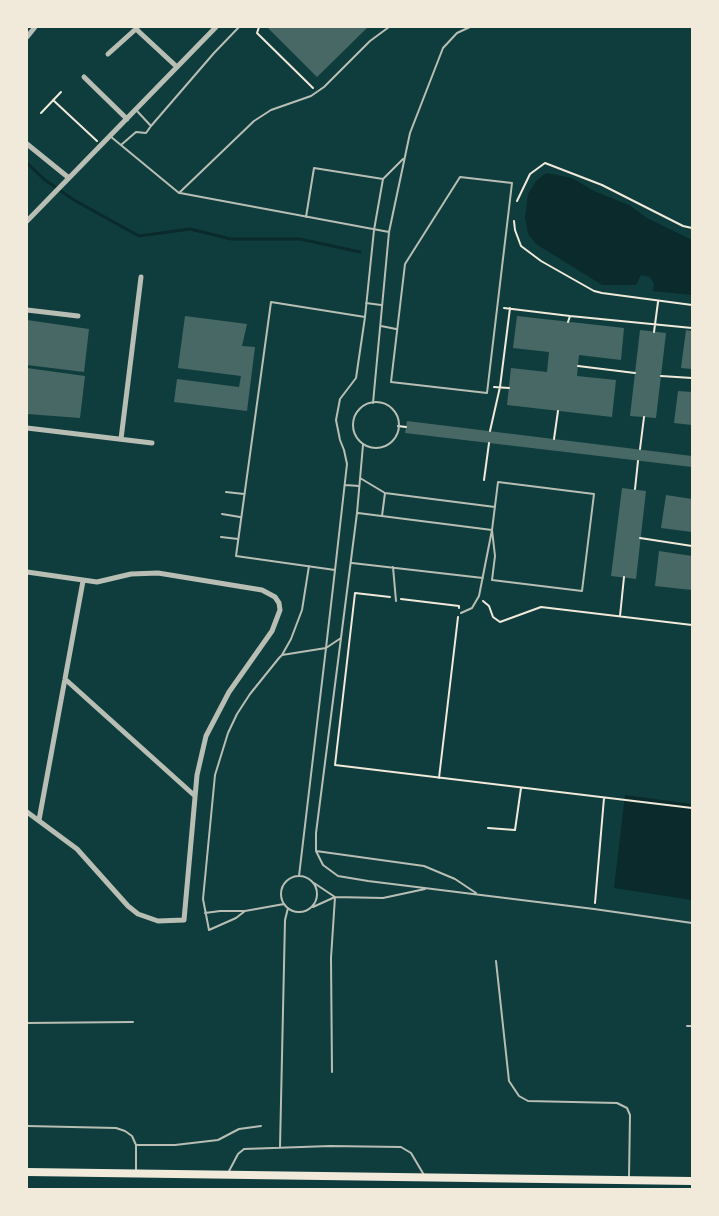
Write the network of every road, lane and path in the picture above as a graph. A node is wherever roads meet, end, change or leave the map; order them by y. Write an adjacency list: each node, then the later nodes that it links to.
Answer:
1 (35, 27): 8 (street)
2 (216, 27): 10 (street)
3 (239, 27): 18 (lane)
4 (259, 27): 13 (path)
5 (389, 27): 13 (lane)
6 (470, 27): 23 (lane)
7 (137, 28): 9 (street); 10 (street)
8 (27, 37)
9 (108, 54)
10 (177, 67): 15 (street)
11 (84, 77): 17 (street)
12 (61, 92): 14 (path)
13 (317, 92): 26 (lane)
14 (53, 100): 16 (path); 21 (path)
15 (135, 110): 17 (street); 18 (lane)
16 (41, 113)
17 (127, 119): 19 (street)
18 (151, 126): 22 (lane)
19 (110, 136): 21 (street); 22 (lane)
20 (27, 144): 24 (street)
21 (101, 145): 24 (street)
22 (121, 146): 26 (lane)
23 (403, 158): 25 (lane); 33 (lane)
24 (68, 179): 30 (street)
25 (383, 179): 28 (lane); 32 (lane)
26 (180, 193): 28 (lane)
27 (514, 209): 31 (path)
28 (306, 217): 32 (lane)
29 (514, 220): 35 (path)
30 (27, 221)
31 (692, 228)
32 (374, 230): 33 (lane); 36 (lane)
33 (389, 232): 37 (lane)
34 (141, 277): 65 (street)
35 (658, 302): 38 (path); 46 (path)
36 (366, 303): 37 (lane); 44 (lane)
37 (382, 305): 47 (lane)
38 (692, 305)
39 (498, 307): 40 (path); 49 (lane); 55 (lane)
40 (510, 308): 43 (path); 56 (path)
41 (27, 310): 42 (street)
42 (78, 316)
43 (570, 316): 45 (path); 46 (path)
44 (365, 317): 74 (lane); 79 (lane)
45 (568, 322)
46 (655, 324): 48 (path); 50 (path)
47 (381, 326): 49 (lane); 58 (lane)
48 (692, 328)
49 (397, 329): 55 (lane)
50 (654, 332)
51 (578, 366): 52 (path)
52 (635, 373)
53 (661, 376): 54 (path)
54 (692, 378)
55 (488, 386): 56 (path)
56 (500, 387): 57 (path); 64 (path)
57 (509, 388)
58 (373, 403): 61 (lane); 69 (lane)
59 (558, 411): 66 (path)
60 (644, 417): 70 (path)
61 (398, 426): 62 (path); 69 (lane)
62 (406, 427)
63 (27, 428): 65 (street)
64 (490, 431)
65 (121, 439): 67 (street)
66 (554, 439)
67 (152, 443)
68 (489, 443): 73 (path)
69 (363, 445): 72 (lane)
70 (640, 449)
71 (638, 461): 76 (path)
72 (360, 478): 75 (lane); 78 (lane)
73 (483, 480)
74 (345, 485): 75 (lane); 93 (lane)
75 (359, 486): 81 (lane)
76 (635, 489)
77 (226, 492): 79 (lane)
78 (385, 493): 80 (lane); 83 (lane)
79 (244, 495): 84 (lane)
80 (495, 507): 85 (lane); 85 (lane)
81 (357, 513): 83 (lane); 90 (lane)
82 (222, 514): 84 (lane)
83 (382, 516): 85 (lane)
84 (242, 517): 88 (lane)
85 (492, 530): 95 (lane)
86 (221, 537): 88 (lane)
87 (640, 538): 89 (path)
88 (238, 539): 91 (lane)
89 (692, 546)
90 (351, 562): 92 (lane); 103 (lane)
91 (309, 566): 93 (lane); 105 (lane)
92 (393, 567): 95 (lane); 99 (lane)
93 (335, 570): 104 (lane)
94 (27, 572): 97 (street)
95 (483, 578): 98 (lane)
96 (624, 578): 101 (path)
97 (83, 581): 106 (street); 109 (street)
98 (479, 596): 100 (lane); 101 (path)
99 (396, 600): 107 (path); 107 (path)
100 (460, 613)
101 (620, 616): 102 (path)
102 (692, 625)
103 (341, 638): 104 (lane); 115 (lane)
104 (326, 648): 105 (lane); 116 (lane)
105 (282, 655): 126 (lane)
106 (65, 679): 109 (street); 113 (street)
107 (439, 778): 108 (path)
108 (521, 788): 110 (path); 114 (path)
109 (195, 796): 113 (street)
110 (604, 798): 111 (path); 124 (path)
111 (692, 808)
112 (27, 812): 113 (street)
113 (39, 820)
114 (488, 828)
115 (316, 851): 118 (lane); 119 (lane)
116 (299, 876): 117 (lane); 121 (lane)
117 (314, 883): 120 (lane); 123 (lane)
118 (428, 888): 119 (lane); 120 (lane)
119 (479, 894): 124 (lane)
120 (335, 897): 123 (lane); 133 (lane)
121 (284, 904): 122 (lane); 125 (lane)
122 (288, 908): 123 (lane); 137 (lane)
123 (311, 908)
124 (594, 909): 127 (lane)
125 (245, 911): 126 (lane); 126 (lane)
126 (205, 913)
127 (692, 923)
128 (496, 961): 142 (lane)
129 (133, 1022): 130 (lane)
130 (27, 1023)
131 (687, 1026): 132 (lane)
132 (692, 1026)
133 (332, 1072)
134 (27, 1126): 136 (lane)
135 (261, 1126): 136 (lane)
136 (136, 1145): 139 (lane)
137 (280, 1147): 140 (lane); 141 (lane)
138 (27, 1172): 139 (main road)
139 (136, 1173): 140 (main road)
140 (228, 1174): 141 (main road)
141 (425, 1177): 142 (main road)
142 (629, 1180): 143 (main road)
143 (692, 1181)

